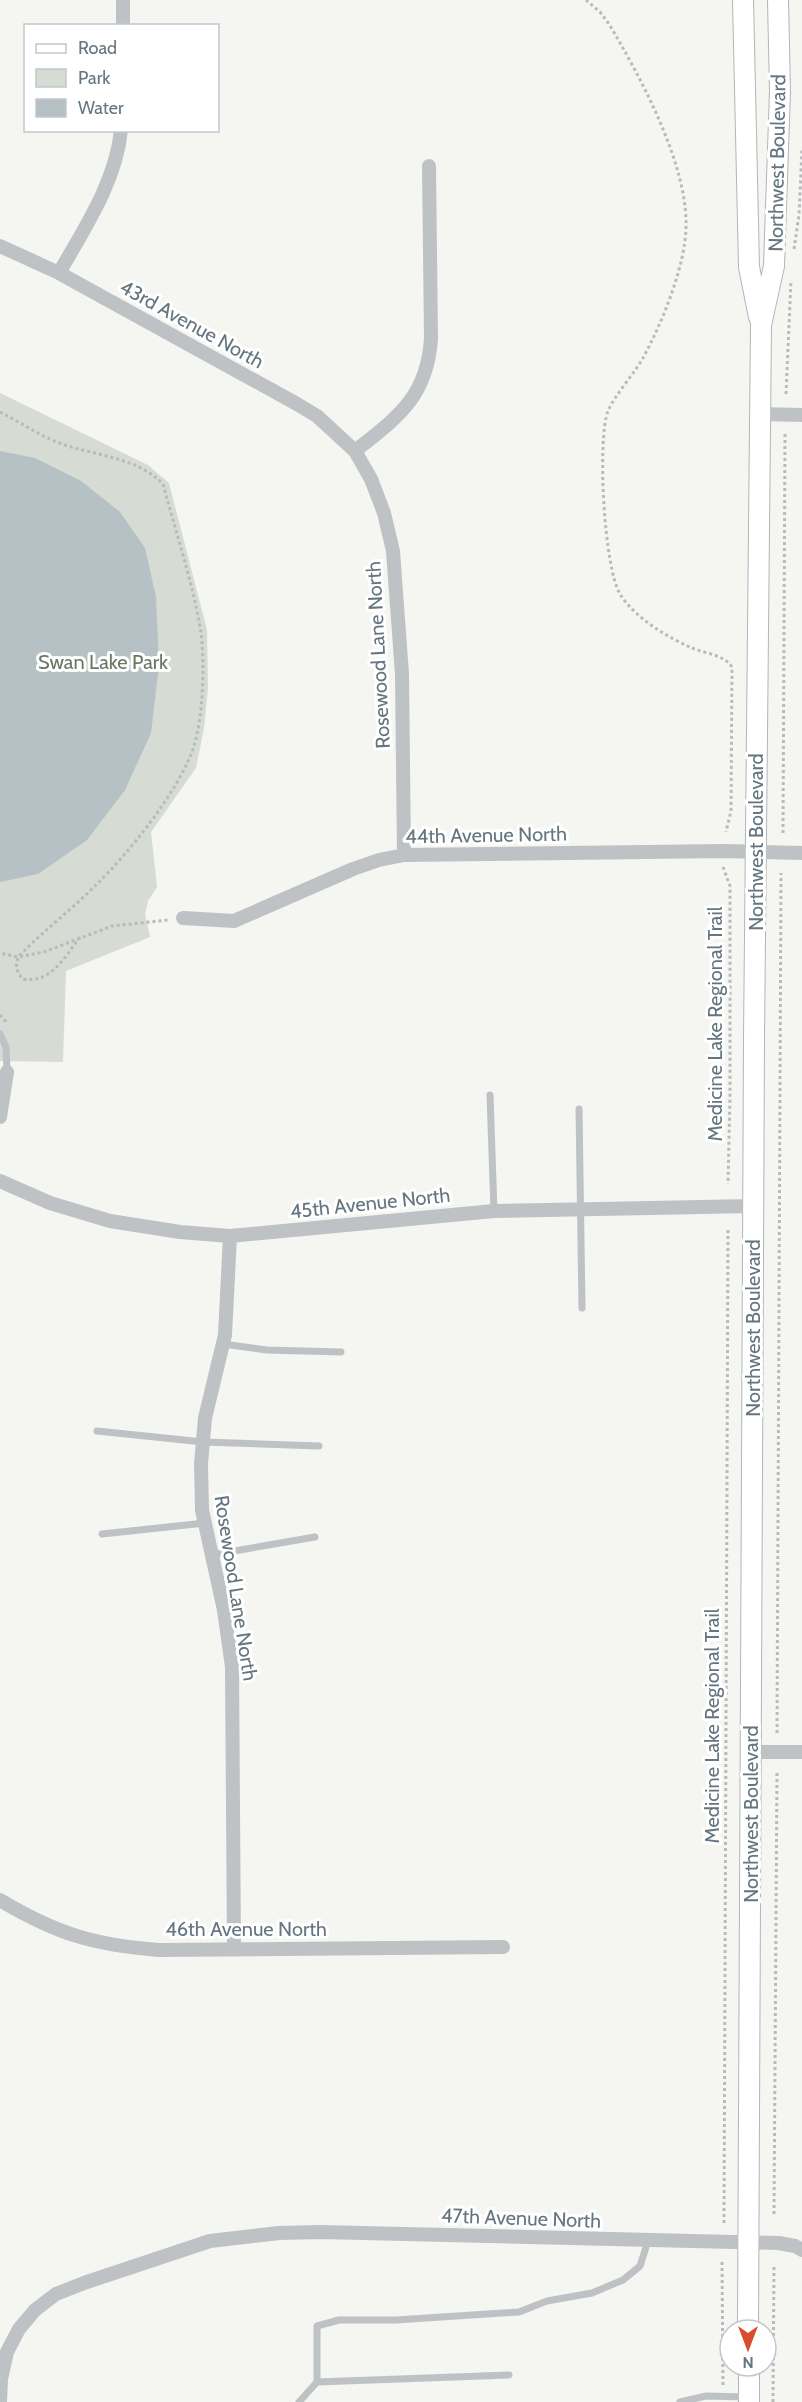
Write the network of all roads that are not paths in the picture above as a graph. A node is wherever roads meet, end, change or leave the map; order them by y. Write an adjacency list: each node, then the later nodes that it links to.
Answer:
1 (123, 0): 4 (street)
2 (743, 0): 9 (main road, Northwest Boulevard)
3 (778, 0): 9 (main road, Northwest Boulevard)
4 (123, 24)
5 (121, 132): 8 (street)
6 (429, 166): 12 (street)
7 (0, 246): 8 (street, 43rd Avenue North)
8 (59, 273): 12 (street, 43rd Avenue North)
9 (761, 326): 10 (main road, Northwest Boulevard)
10 (760, 414): 11 (street); 13 (main road, Northwest Boulevard)
11 (802, 415)
12 (355, 451): 15 (street, Rosewood Lane North)
13 (756, 852): 14 (street, 44th Avenue North); 15 (street, 44th Avenue North); 23 (main road, Northwest Boulevard)
14 (802, 854)
15 (404, 855): 16 (street, 44th Avenue North)
16 (183, 918)
17 (0, 1034): 18 (lane)
18 (7, 1072): 21 (street)
19 (490, 1095): 25 (lane)
20 (579, 1109): 24 (lane)
21 (0, 1117)
22 (0, 1181): 26 (street, 45th Avenue North)
23 (753, 1206): 24 (street, 45th Avenue North); 37 (main road, Northwest Boulevard)
24 (580, 1209): 25 (street, 45th Avenue North); 27 (lane)
25 (494, 1210): 26 (street, 45th Avenue North)
26 (231, 1236): 28 (street, Rosewood Lane North)
27 (582, 1308)
28 (223, 1344): 29 (lane); 31 (street, Rosewood Lane North)
29 (341, 1352)
30 (97, 1431): 31 (lane)
31 (203, 1442): 32 (lane); 33 (street, Rosewood Lane North)
32 (319, 1446)
33 (205, 1523): 34 (lane); 36 (street, Rosewood Lane North)
34 (102, 1534)
35 (315, 1537): 36 (lane)
36 (211, 1555): 41 (street, Rosewood Lane North)
37 (751, 1752): 38 (street); 43 (main road, Northwest Boulevard)
38 (802, 1752)
39 (0, 1900): 41 (street, 46th Avenue North)
40 (503, 1947): 41 (street, 46th Avenue North)
41 (234, 1949)
42 (648, 2241): 43 (street, 47th Avenue North); 48 (lane); 50 (street, 47th Avenue North)
43 (748, 2243): 44 (street, 47th Avenue North); 45 (main road, Northwest Boulevard)
44 (802, 2250)
45 (748, 2318)
46 (509, 2375): 48 (lane)
47 (748, 2378): 49 (main road)
48 (317, 2382): 51 (lane)
49 (749, 2400): 52 (lane)
50 (0, 2402)
51 (299, 2402)
52 (680, 2402)

